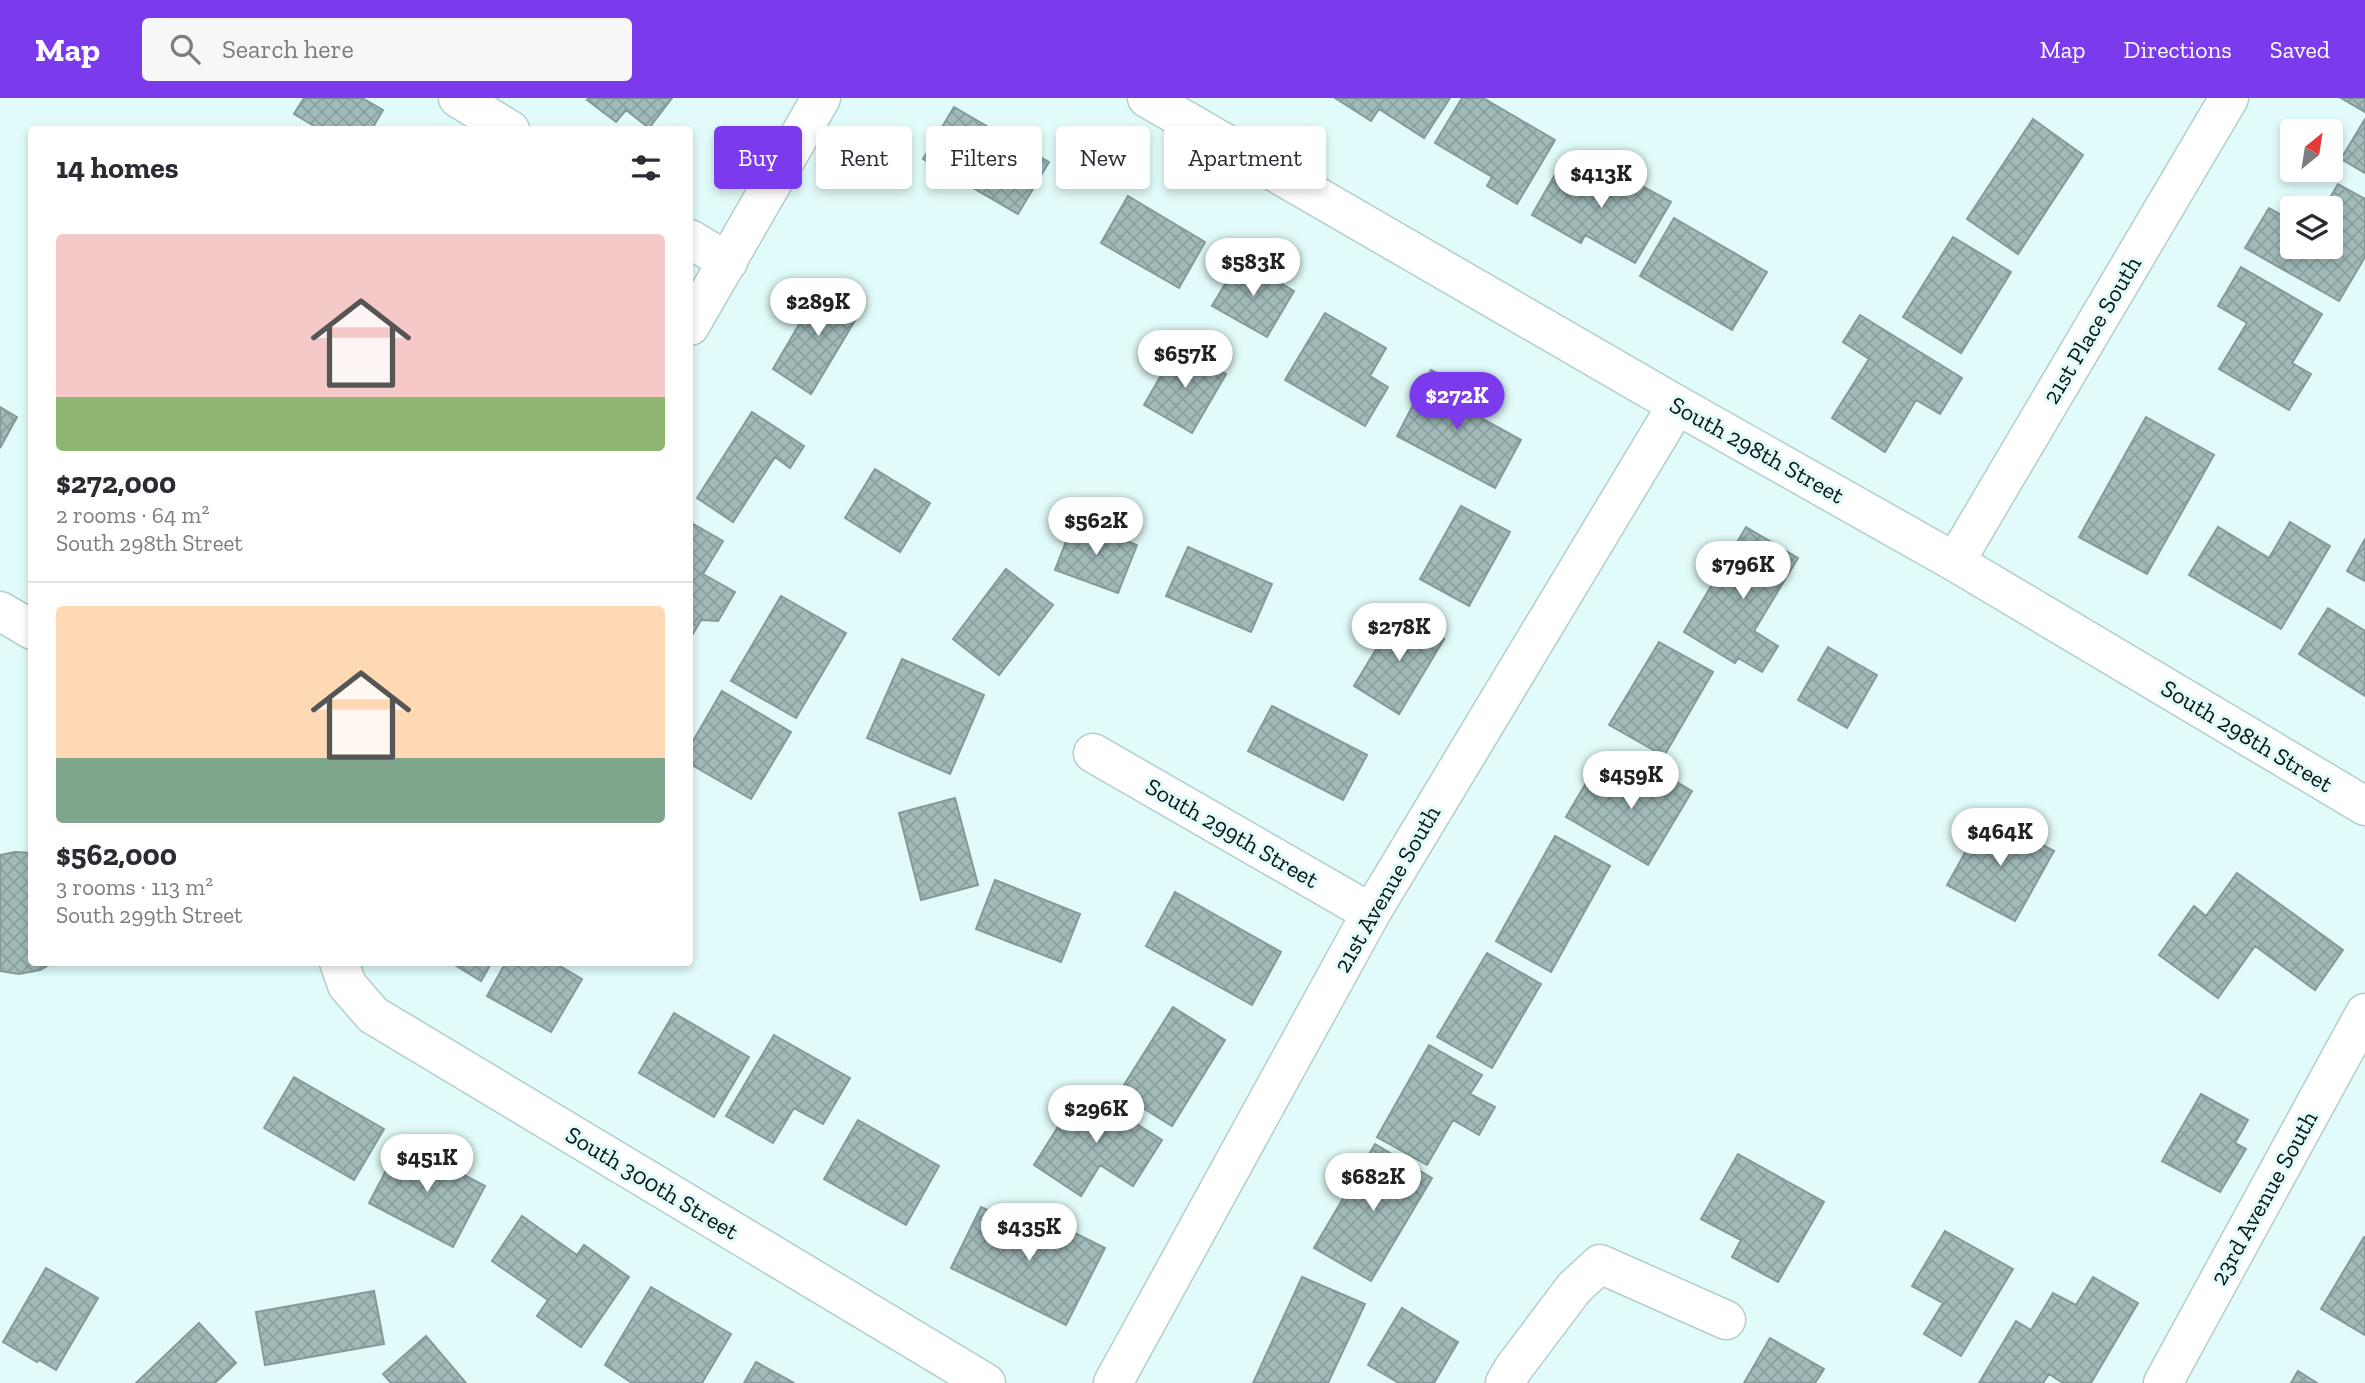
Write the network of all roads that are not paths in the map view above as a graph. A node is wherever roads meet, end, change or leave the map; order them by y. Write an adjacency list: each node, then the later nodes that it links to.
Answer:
1 (458, 98): 5 (street)
2 (821, 98): 7 (street)
3 (1147, 98): 9 (street, South 298th Street)
4 (2229, 98): 10 (street, 21st Place South)
5 (504, 126)
6 (693, 241): 7 (street)
7 (728, 262): 8 (street)
8 (693, 321)
9 (1676, 405): 10 (street, South 298th Street); 15 (street, 21st Avenue South)
10 (1955, 562): 14 (street, South 298th Street)
11 (0, 611): 12 (street)
12 (28, 628)
13 (1093, 753): 15 (street, South 299th Street)
14 (2365, 806)
15 (1371, 913): 20 (street, 21st Avenue South)
16 (340, 966): 19 (street, South 300th Street)
17 (2365, 1013): 22 (street, 23rd Avenue South)
18 (1726, 1320): 21 (street)
19 (986, 1383)
20 (1113, 1383)
21 (1505, 1383)
22 (2163, 1383)

